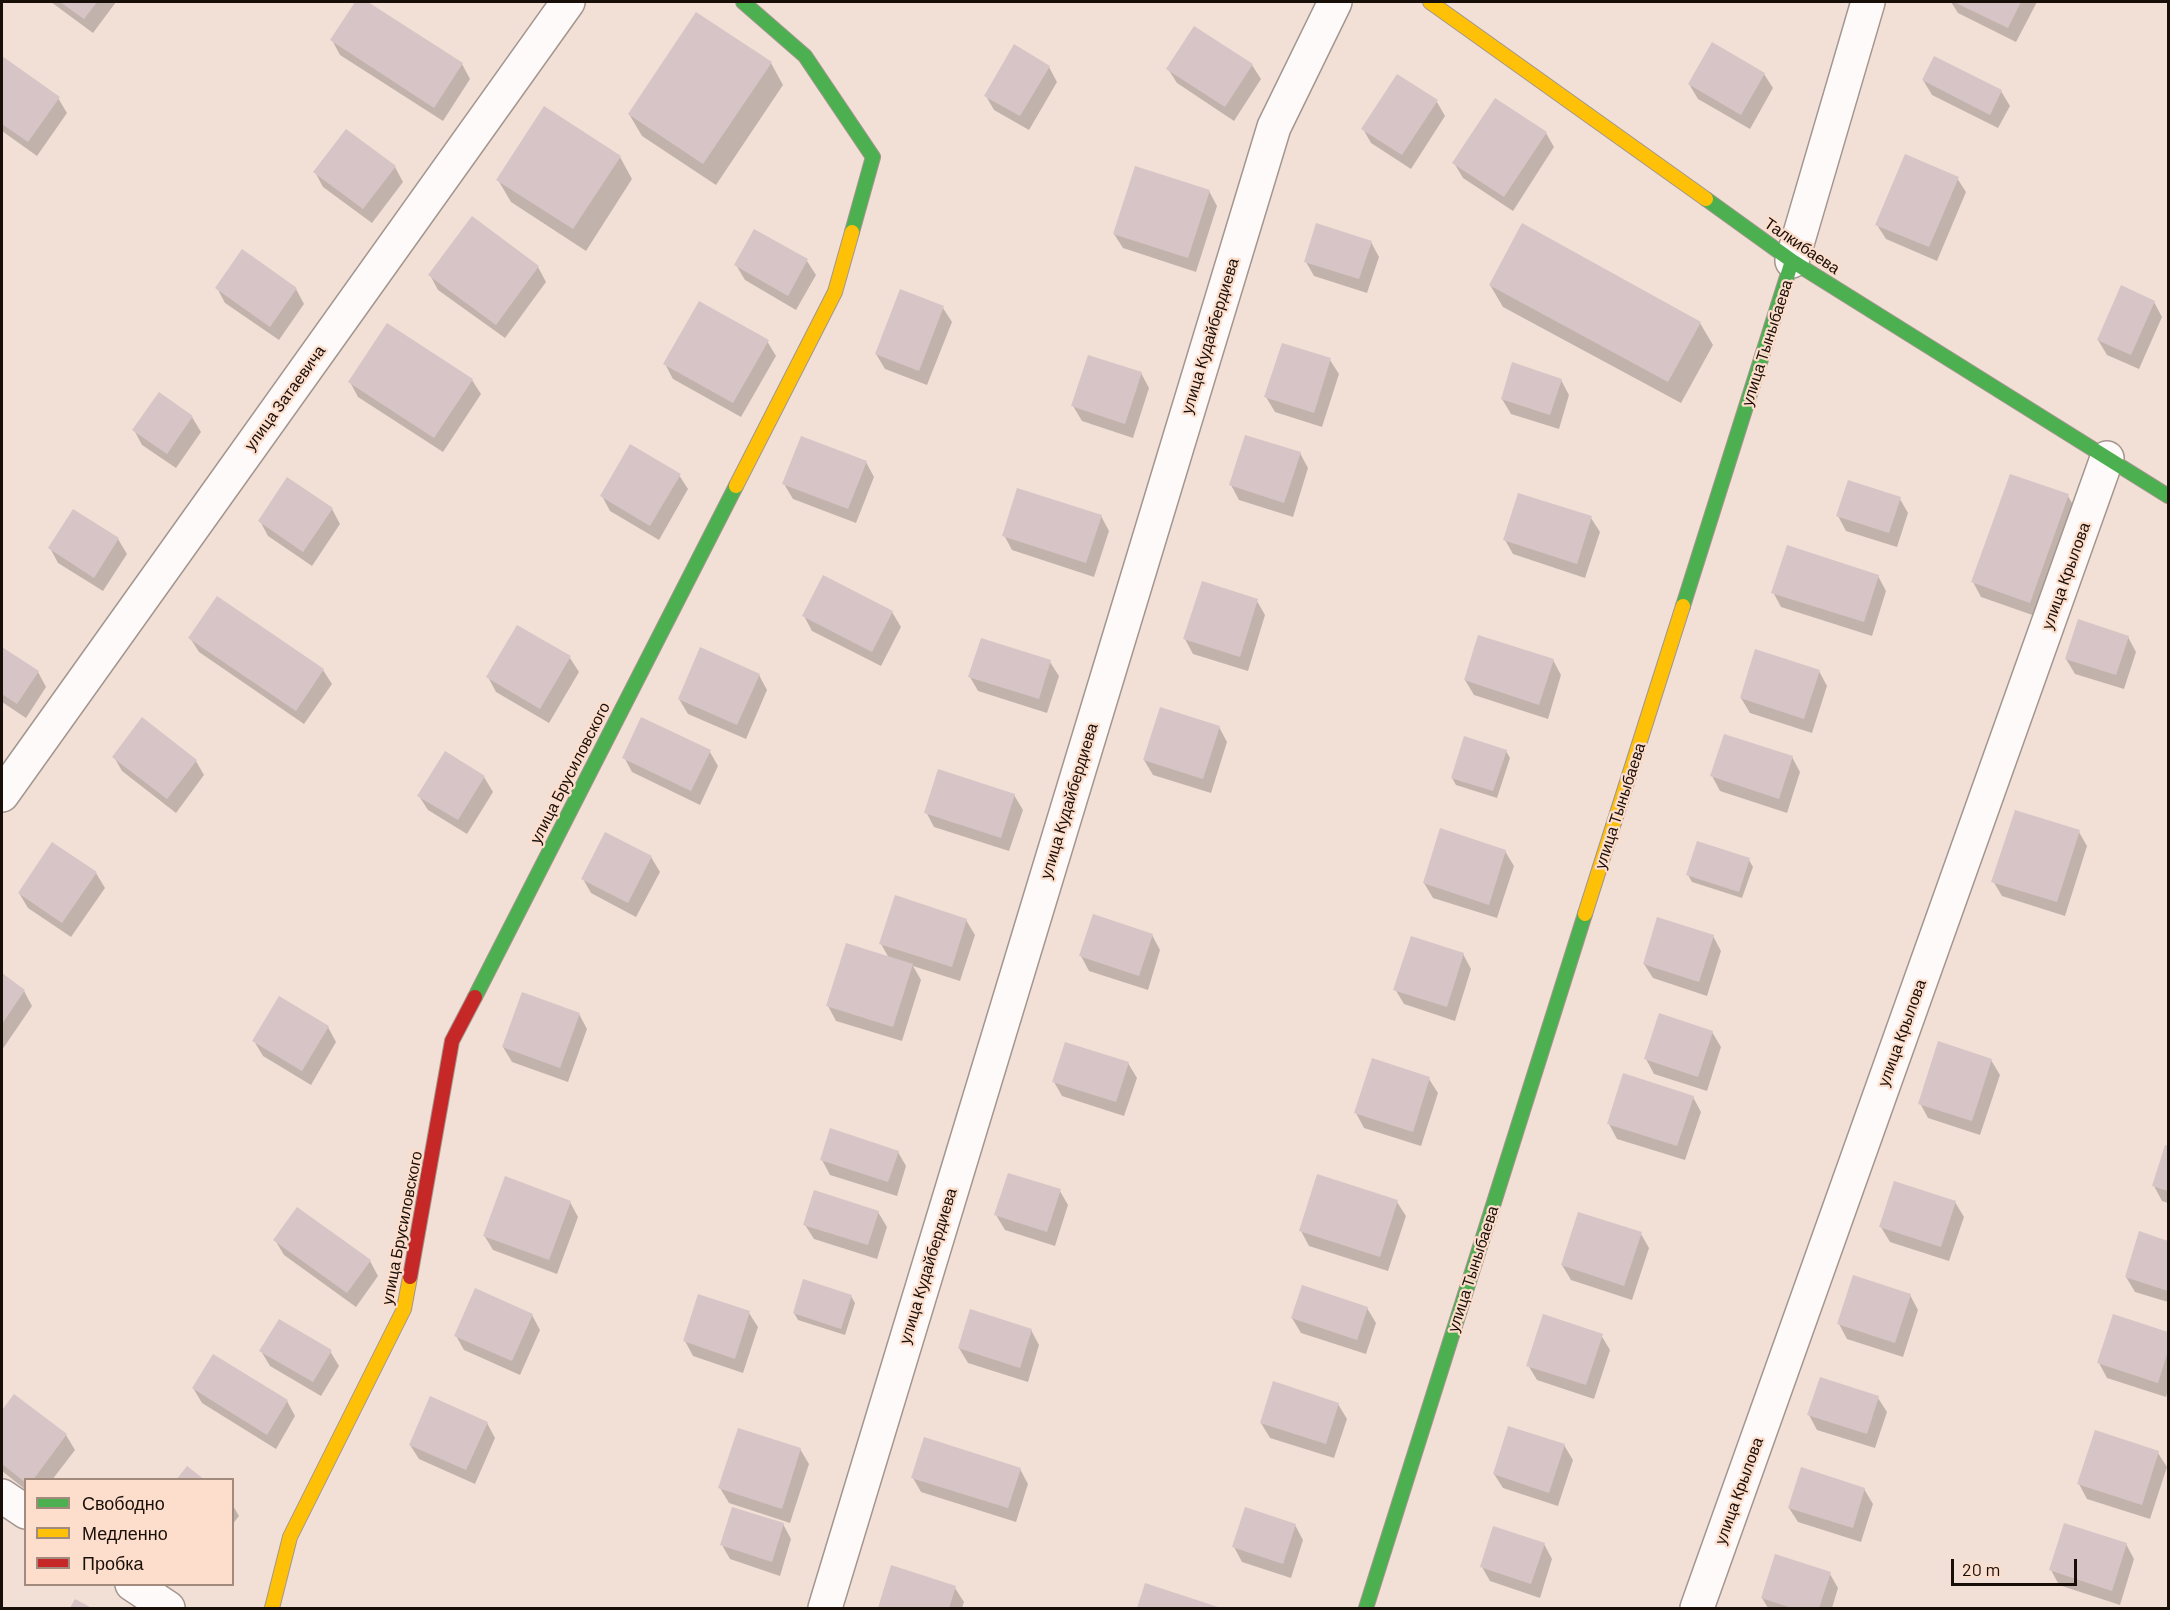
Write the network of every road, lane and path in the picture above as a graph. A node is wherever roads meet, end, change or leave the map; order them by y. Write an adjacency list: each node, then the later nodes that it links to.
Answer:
1 (568, 2): 9 (street, улица Затаевича)
2 (743, 2): 14 (street, улица Брусиловского)
3 (1335, 2): 15 (street, улица Кудайбердиева)
4 (1430, 2): 6 (street, Талкибаева)
5 (1868, 2): 6 (street, улица Тыныбаева)
6 (1792, 261): 7 (street, Талкибаева); 16 (street, улица Тыныбаева)
7 (2108, 458): 8 (street, Талкибаева); 17 (street, улица Крылова)
8 (2169, 496)
9 (2, 795)
10 (2, 1496): 11 (street)
11 (24, 1511)
12 (135, 1586): 13 (street)
13 (168, 1608)
14 (272, 1608)
15 (825, 1608)
16 (1366, 1608)
17 (1697, 1608)

